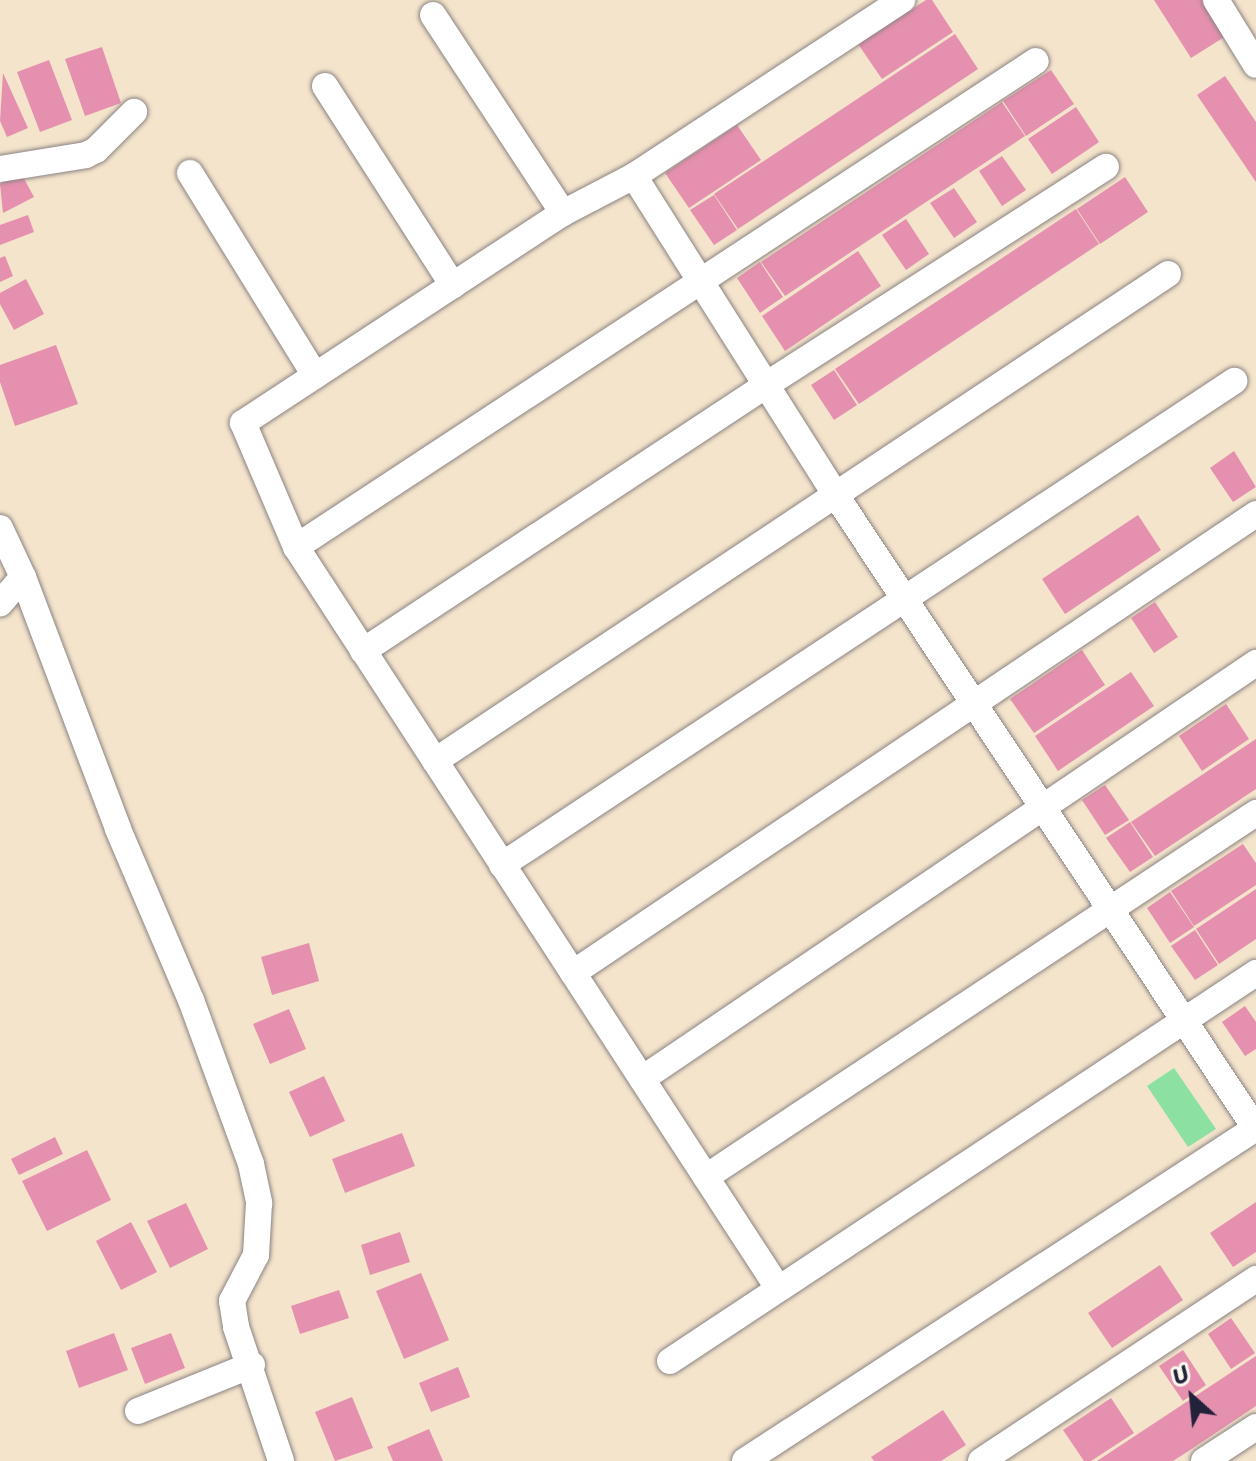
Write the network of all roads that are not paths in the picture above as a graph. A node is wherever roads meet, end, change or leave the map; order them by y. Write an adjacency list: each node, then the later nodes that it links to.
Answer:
1 (902, 0): 12 (street)
2 (1216, 0): 4 (street)
3 (433, 15): 13 (street)
4 (1249, 37): 6 (street)
5 (1036, 61): 15 (street)
6 (1256, 65)
7 (325, 86): 16 (street)
8 (134, 112): 10 (street)
9 (1106, 167): 19 (street)
10 (0, 169)
11 (190, 173): 17 (street)
12 (634, 176): 13 (street); 15 (street)
13 (563, 213): 16 (street)
14 (1168, 274): 20 (street)
15 (702, 283): 19 (street); 23 (street)
16 (453, 285): 17 (street)
17 (315, 375): 23 (street)
18 (1234, 381): 25 (street)
19 (766, 385): 20 (street); 27 (street)
20 (835, 494): 25 (street); 30 (street)
21 (1256, 514): 29 (street)
22 (0, 528): 24 (street)
23 (296, 547): 27 (street)
24 (23, 577): 26 (street); 44 (street)
25 (906, 599): 29 (street); 33 (street)
26 (0, 603)
27 (363, 651): 30 (street)
28 (1256, 663): 31 (street)
29 (975, 701): 31 (street); 35 (street)
30 (435, 761): 33 (street)
31 (1043, 805): 34 (street); 38 (street)
32 (1256, 813): 34 (street)
33 (502, 865): 35 (street)
34 (1109, 911): 37 (street); 40 (street)
35 (573, 973): 38 (street)
36 (1256, 973): 37 (street)
37 (1183, 1022): 39 (street); 42 (street)
38 (642, 1079): 40 (street)
39 (1256, 1129): 48 (street)
40 (706, 1177): 42 (street)
41 (1256, 1279): 49 (street)
42 (778, 1288): 43 (street)
43 (670, 1361)
44 (252, 1365): 45 (street); 47 (street)
45 (138, 1411)
46 (1256, 1427): 50 (street)
47 (281, 1461)
48 (745, 1461)
49 (981, 1461)
50 (1204, 1461)

